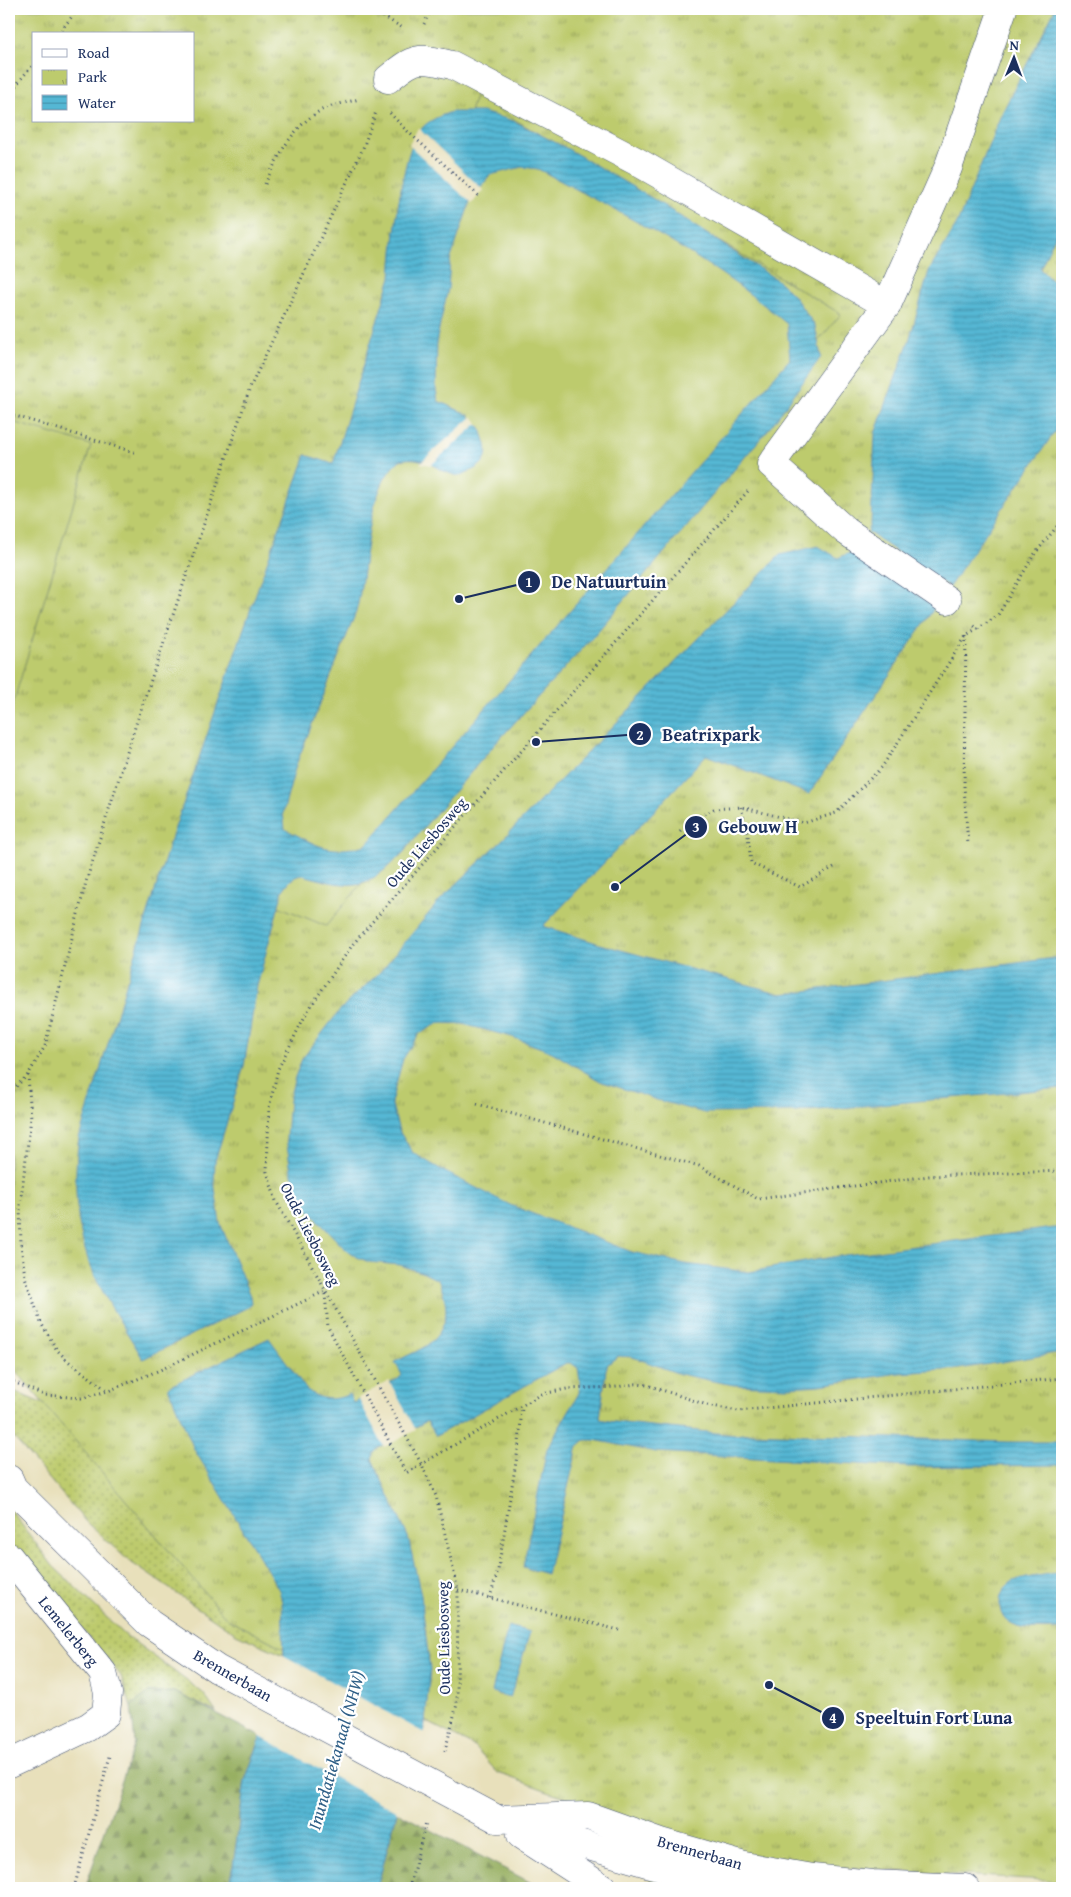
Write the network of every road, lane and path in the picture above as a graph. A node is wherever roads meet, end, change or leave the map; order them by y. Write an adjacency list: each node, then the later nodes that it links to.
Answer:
1 (78, 9): 3 (path)
2 (1003, 9): 10 (street)
3 (60, 32)
4 (32, 65): 6 (path)
5 (388, 79): 8 (path); 10 (street); 22 (path)
6 (9, 94)
7 (404, 128): 9 (path)
8 (265, 184)
9 (481, 198)
10 (887, 305): 13 (street)
11 (9, 414): 12 (path)
12 (137, 453)
13 (771, 464): 15 (street); 26 (path, Oude Liesbosweg)
14 (1062, 520): 16 (path)
15 (948, 600): 16 (path)
16 (978, 629): 17 (path)
17 (966, 636): 18 (path); 20 (path)
18 (741, 807): 19 (path); 21 (path)
19 (680, 831)
20 (968, 845)
21 (834, 868)
22 (28, 1075): 23 (path); 29 (path)
23 (9, 1093)
24 (477, 1104): 25 (path)
25 (1062, 1171)
26 (325, 1291): 29 (path); 31 (path, Oude Liesbosweg); 31 (path)
27 (1062, 1378): 30 (path)
28 (9, 1380): 29 (path)
29 (108, 1391)
30 (522, 1406): 31 (path); 35 (path)
31 (422, 1465): 34 (path, Oude Liesbosweg)
32 (9, 1479): 41 (street, Brennerbaan, bridge)
33 (9, 1557): 37 (street, Lemelerberg)
34 (458, 1590): 35 (path); 38 (path, Oude Liesbosweg)
35 (490, 1598): 36 (path)
36 (623, 1631)
37 (106, 1714): 39 (street); 43 (path)
38 (443, 1759)
39 (9, 1764)
40 (428, 1815): 44 (path)
41 (496, 1819): 42 (street, Brennerbaan); 45 (street, Brennerbaan); 46 (street, Brennerbaan)
42 (737, 1887)
43 (74, 1888)
44 (409, 1888)
45 (603, 1888)
46 (965, 1888)

